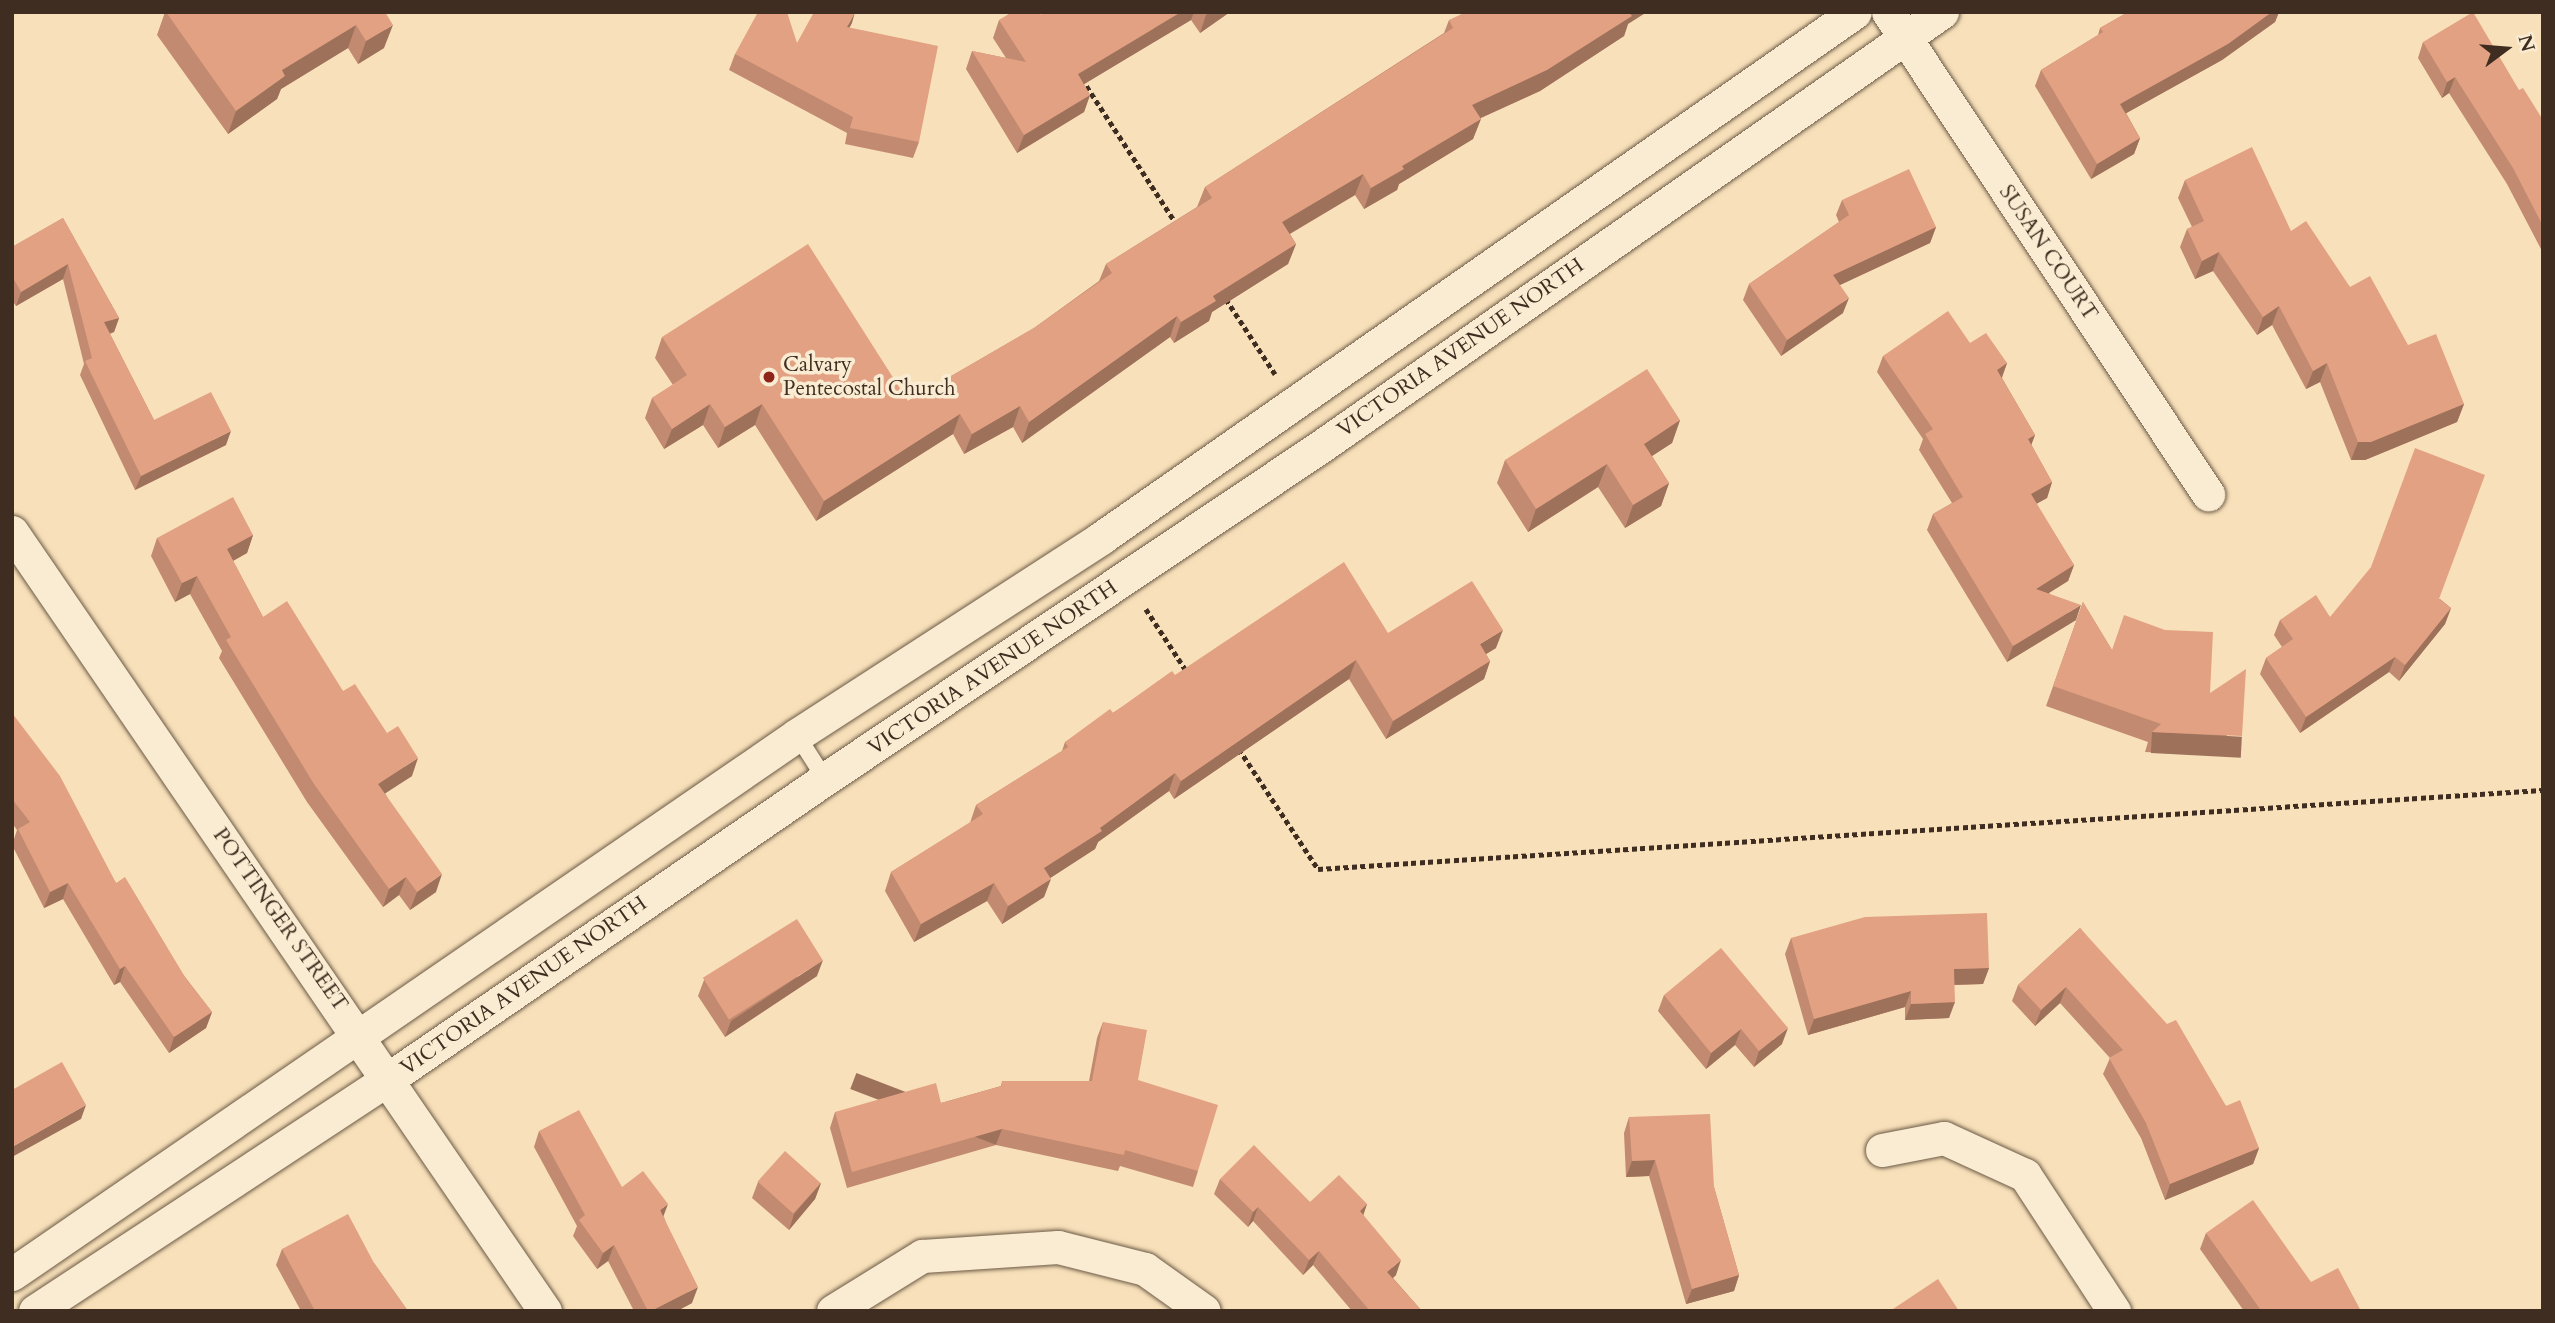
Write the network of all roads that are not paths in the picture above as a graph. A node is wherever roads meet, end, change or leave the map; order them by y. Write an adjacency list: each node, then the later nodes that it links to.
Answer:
1 (1855, 12): 4 (street)
2 (1942, 12): 3 (street, VICTORIA AVENUE NORTH)
3 (1896, 25): 5 (street, VICTORIA AVENUE NORTH); 6 (street, SUSAN COURT)
4 (1293, 401): 5 (street); 8 (street)
5 (1320, 447): 9 (street, VICTORIA AVENUE NORTH)
6 (2208, 494)
7 (12, 531): 10 (street, POTTINGER STREET)
8 (797, 735): 9 (lane); 10 (street)
9 (825, 779): 11 (street, VICTORIA AVENUE NORTH)
10 (361, 1036): 11 (street, POTTINGER STREET); 13 (street)
11 (388, 1079): 14 (street, VICTORIA AVENUE NORTH); 15 (street, POTTINGER STREET)
12 (1882, 1150): 18 (street)
13 (12, 1273)
14 (35, 1311)
15 (545, 1311)
16 (832, 1311): 17 (street)
17 (1204, 1311)
18 (2114, 1311)

